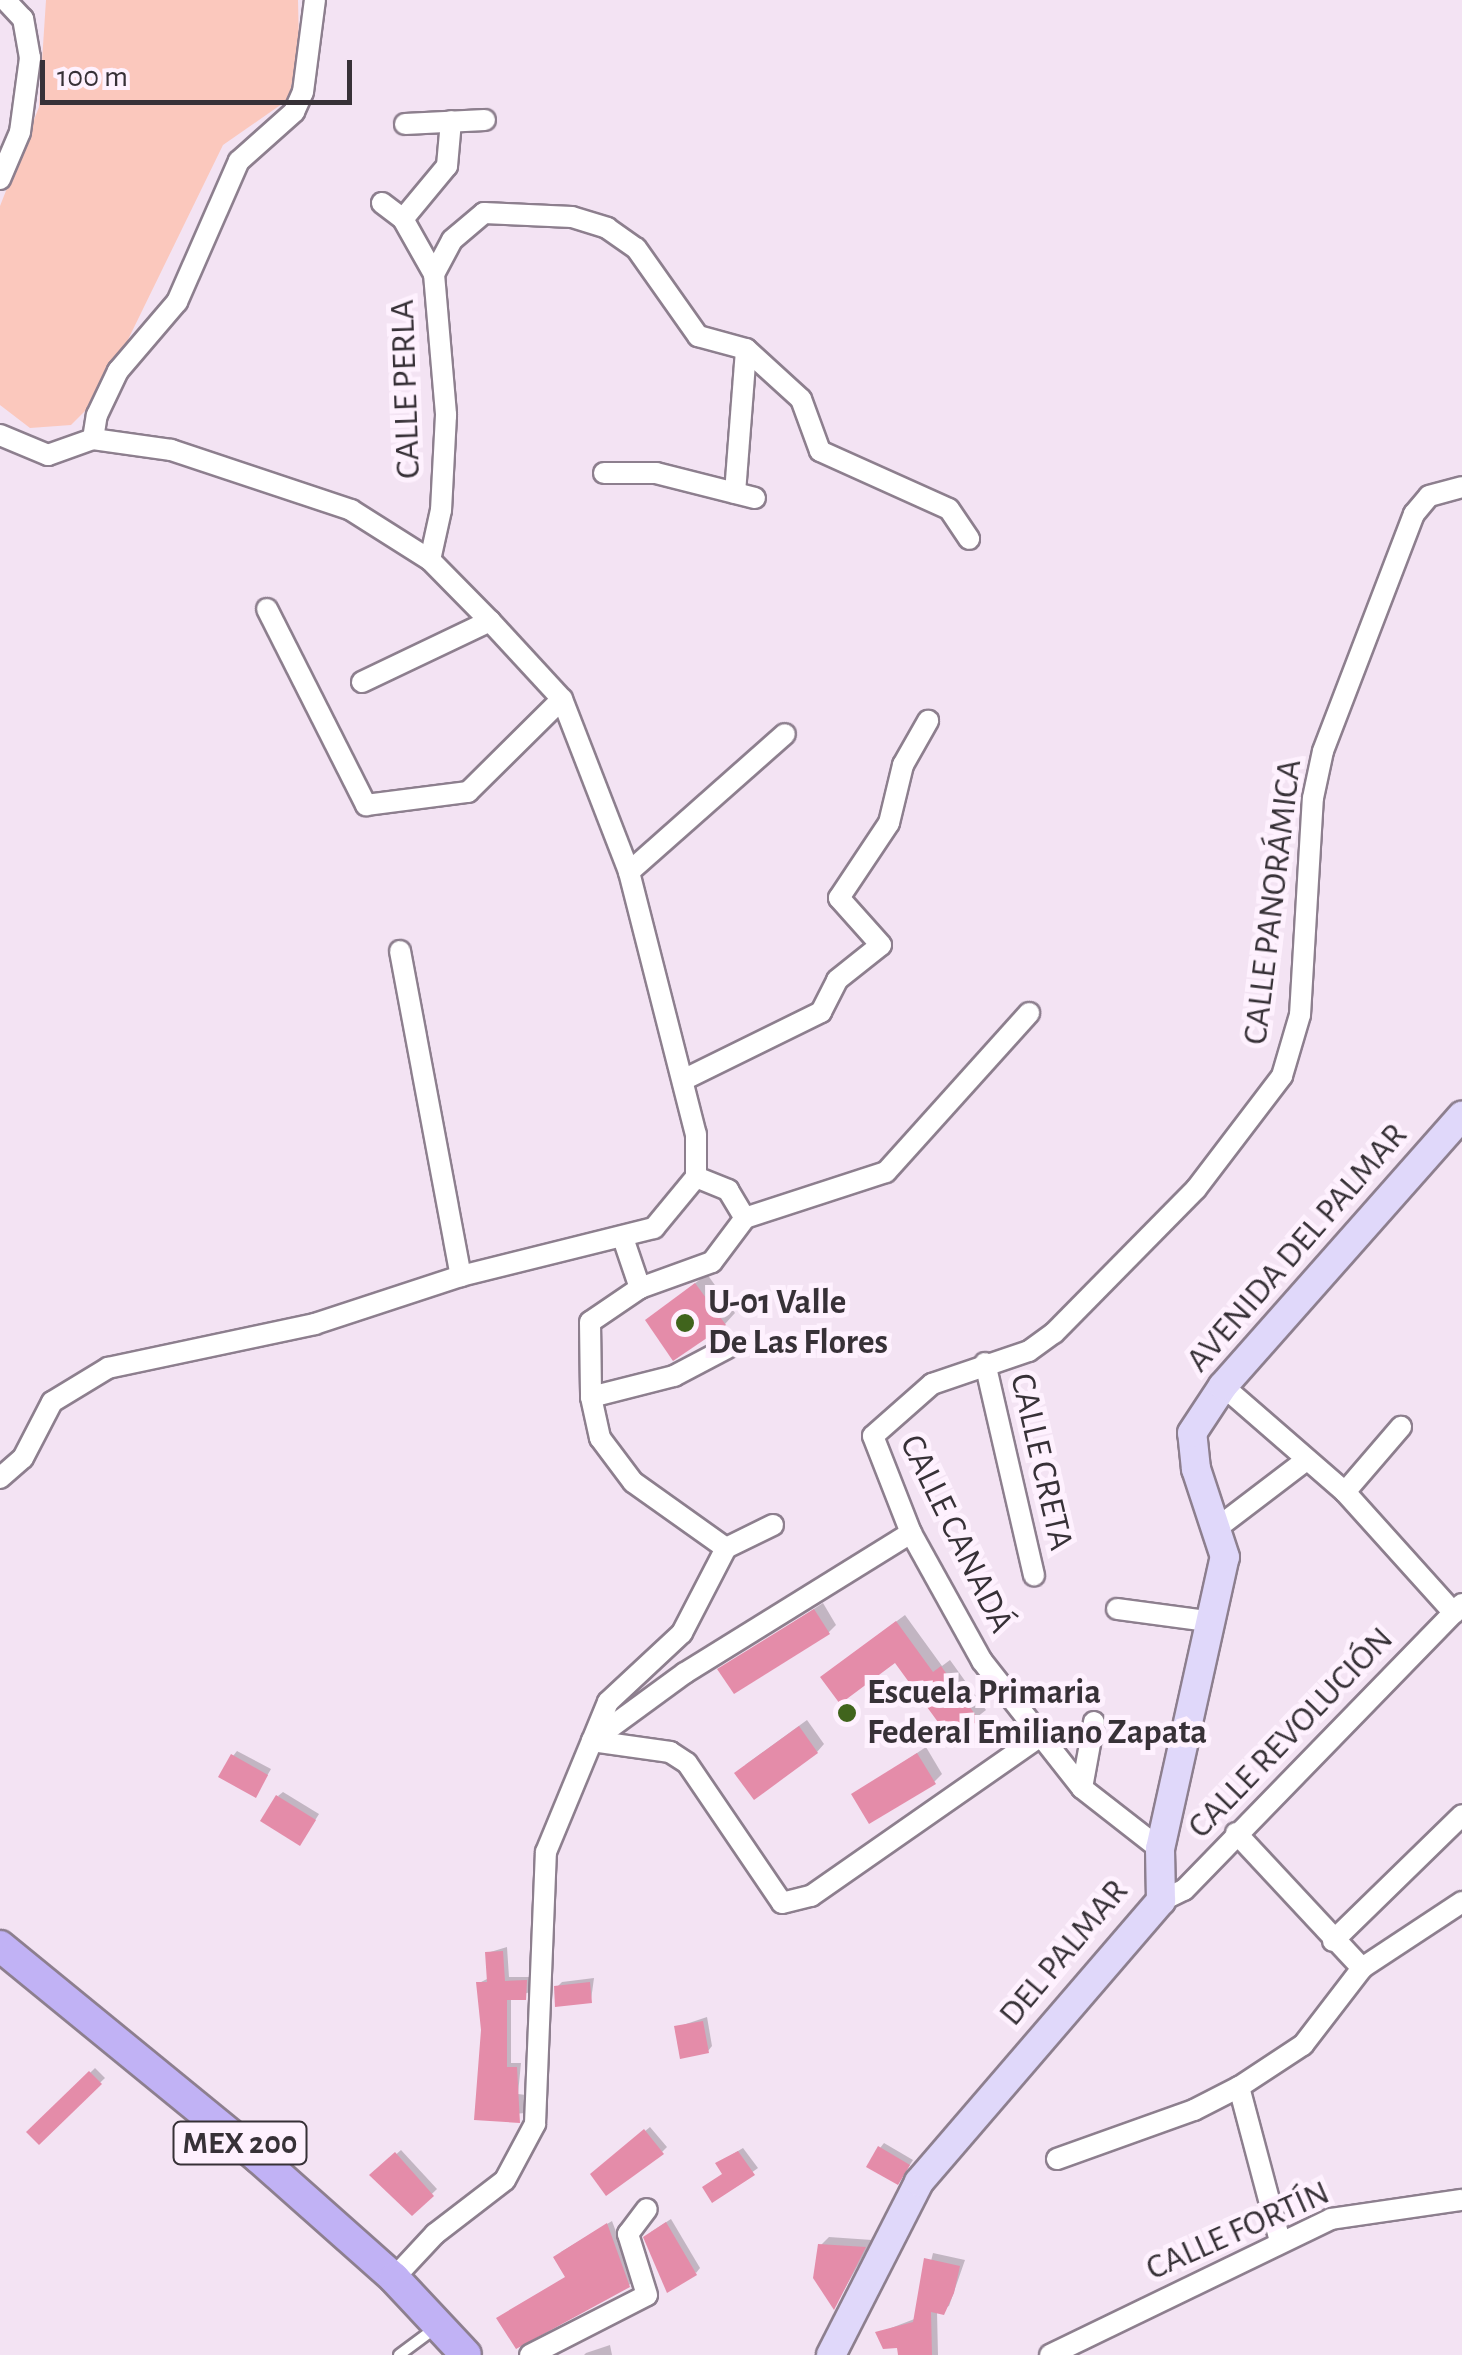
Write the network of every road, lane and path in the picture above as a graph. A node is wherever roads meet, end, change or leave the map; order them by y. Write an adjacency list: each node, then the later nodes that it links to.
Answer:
1 (5, 0): 6 (street)
2 (314, 0): 12 (street)
3 (485, 120): 4 (street)
4 (451, 121): 5 (street); 8 (street)
5 (404, 124)
6 (0, 179)
7 (382, 203): 8 (street, CALLE PERLA)
8 (403, 220): 9 (street, CALLE PERLA)
9 (434, 274): 10 (street, CALLE PERLA); 16 (street, CALLE PERLA)
10 (746, 349): 13 (street); 15 (street)
11 (0, 435): 12 (street)
12 (93, 439): 16 (street)
13 (604, 473)
14 (1462, 487): 34 (street, CALLE PANORÁMICA)
15 (969, 539)
16 (430, 560): 18 (street)
17 (267, 609): 20 (street)
18 (490, 621): 19 (street); 20 (street)
19 (362, 682)
20 (562, 700): 23 (street)
21 (928, 720): 26 (street)
22 (786, 734): 23 (street)
23 (629, 872): 26 (street)
24 (400, 951): 31 (street)
25 (1029, 1013): 29 (street)
26 (683, 1080): 28 (street)
27 (1462, 1116): 35 (street, AVENIDA DEL PALMAR)
28 (696, 1178): 29 (street); 30 (street)
29 (745, 1218): 32 (street)
30 (623, 1238): 31 (street); 32 (street)
31 (461, 1276): 41 (street)
32 (640, 1288): 36 (street)
33 (727, 1348): 36 (street)
34 (985, 1363): 37 (street, CALLE PANORÁMICA); 47 (street, CALLE CRETA)
35 (1223, 1386): 39 (street, AVENIDA DEL PALMAR); 40 (street)
36 (592, 1397): 46 (street)
37 (887, 1420): 45 (street, CALLE CANADÁ)
38 (1401, 1428): 42 (street)
39 (1192, 1433): 44 (street, DEL PALMAR)
40 (1305, 1462): 42 (street); 44 (street)
41 (0, 1478)
42 (1345, 1492): 49 (street)
43 (773, 1525): 46 (street)
44 (1217, 1528): 50 (street, DEL PALMAR)
45 (911, 1533): 52 (street, CALLE CANADÁ); 53 (street)
46 (726, 1548): 53 (street)
47 (1034, 1575)
48 (1117, 1609): 50 (street)
49 (1458, 1609): 56 (street, CALLE REVOLUCIÓN)
50 (1207, 1621): 57 (street, DEL PALMAR)
51 (1094, 1722): 54 (street)
52 (1039, 1737): 53 (street); 54 (street, CALLE CANADÁ)
53 (592, 1741): 68 (street)
54 (1082, 1788): 57 (street, CALLE CANADÁ)
55 (1462, 1815): 60 (street)
56 (1236, 1833): 58 (street, CALLE REVOLUCIÓN); 60 (street)
57 (1160, 1850): 58 (street, DEL PALMAR)
58 (1161, 1901): 73 (street, DEL PALMAR)
59 (1462, 1902): 62 (street)
60 (1333, 1941): 62 (street)
61 (0, 1946): 68 (main road, MEX 200)
62 (1362, 1968): 63 (street)
63 (1240, 2087): 64 (street); 67 (street)
64 (1057, 2159)
65 (1462, 2200): 67 (street, CALLE FORTÍN)
66 (647, 2209): 72 (street)
67 (1280, 2241): 74 (street, CALLE FORTÍN)
68 (394, 2278): 69 (main road, MEX 200)
69 (438, 2326): 70 (lane); 71 (main road, MEX 200)
70 (399, 2355)
71 (466, 2355)
72 (530, 2355)
73 (831, 2355)
74 (1050, 2355)

